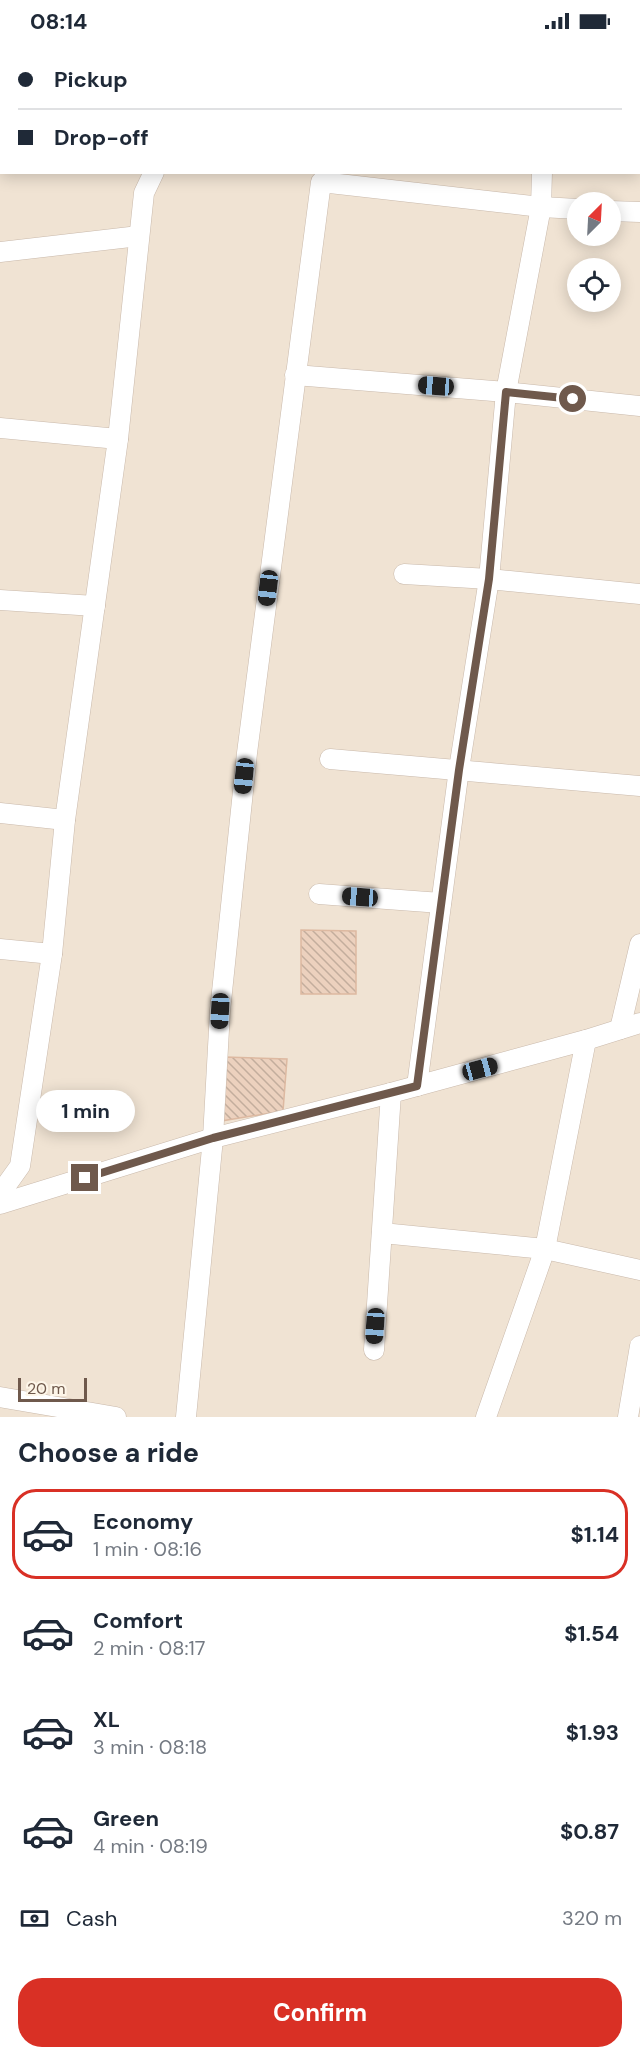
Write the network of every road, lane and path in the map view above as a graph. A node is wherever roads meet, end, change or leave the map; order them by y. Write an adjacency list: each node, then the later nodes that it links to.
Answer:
1 (153, 174): 7 (street)
2 (542, 174): 3 (street)
3 (541, 207): 4 (street); 9 (street); 10 (street)
4 (567, 208)
5 (621, 211): 6 (street)
6 (640, 212)
7 (139, 237): 8 (street); 13 (street)
8 (0, 252)
9 (295, 375): 10 (street); 34 (street)
10 (506, 392): 11 (street); 15 (street)
11 (640, 406)
12 (0, 428): 13 (street)
13 (118, 439): 18 (street)
14 (404, 574): 15 (street)
15 (489, 579): 16 (street); 20 (street)
16 (640, 594)
17 (0, 600): 18 (street)
18 (95, 606): 23 (street)
19 (330, 759): 20 (street)
20 (459, 770): 21 (street); 25 (street)
21 (640, 786)
22 (0, 813): 23 (street)
23 (65, 820): 28 (street)
24 (319, 894): 25 (street)
25 (441, 903): 32 (street)
26 (640, 944): 30 (street)
27 (0, 949): 28 (street)
28 (52, 954): 35 (street)
29 (640, 1023): 30 (street)
30 (620, 1029): 31 (street)
31 (586, 1040): 32 (street); 38 (street)
32 (417, 1086): 33 (street)
33 (391, 1093): 34 (street); 37 (street)
34 (213, 1138): 36 (street); 45 (street)
35 (0, 1194)
36 (0, 1204)
37 (382, 1233): 38 (street); 41 (street)
38 (544, 1249): 39 (street); 46 (street)
39 (640, 1270)
40 (640, 1346): 47 (street)
41 (374, 1350)
42 (0, 1397): 43 (street)
43 (83, 1415): 44 (street)
44 (116, 1417)
45 (186, 1417)
46 (486, 1417)
47 (628, 1417)

